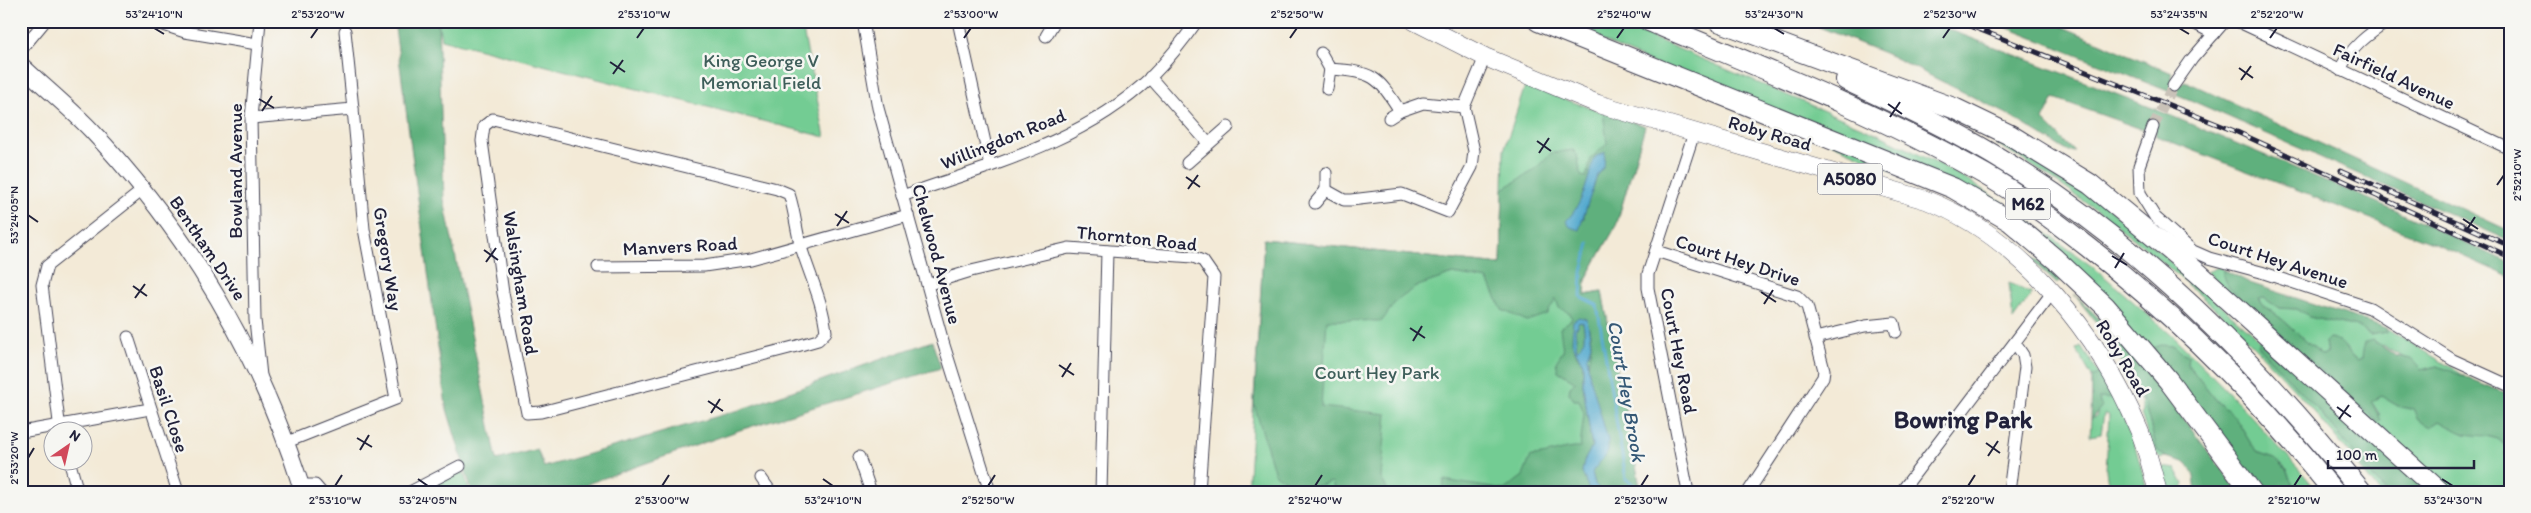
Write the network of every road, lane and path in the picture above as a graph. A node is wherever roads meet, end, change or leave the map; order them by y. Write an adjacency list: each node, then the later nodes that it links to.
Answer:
1 (45, 21): 21 (street)
2 (152, 21): 20 (street)
3 (260, 21): 20 (street, Bowland Avenue)
4 (863, 21): 45 (street, Chelwood Avenue)
5 (958, 21): 41 (street)
6 (1055, 21): 19 (street)
7 (1197, 21): 27 (street, Willingdon Road)
8 (1414, 21): 23 (main road, Roby Road / A5080)
9 (1538, 21): 87 (highway)
10 (1649, 21): 88 (highway, M62)
11 (1706, 21): 89 (highway, M62)
12 (1718, 21): 90 (highway)
13 (2190, 21): 18 (street)
14 (2225, 21): 18 (street)
15 (2237, 21): 26 (street, Fairfield Avenue)
16 (2389, 21): 26 (street)
17 (345, 31): 31 (street)
18 (2214, 34): 28 (street)
19 (1046, 36)
20 (256, 44): 33 (street, Bowland Avenue)
21 (21, 50)
22 (1322, 53): 25 (street)
23 (1485, 57): 30 (street); 37 (main road, Roby Road / A5080)
24 (21, 65): 43 (street, Bentham Drive)
25 (1330, 69): 29 (street); 32 (street)
26 (2340, 70): 39 (street, Fairfield Avenue)
27 (1150, 77): 38 (street); 41 (street, Willingdon Road)
28 (2173, 86)
29 (1327, 89)
30 (1464, 107): 32 (street); 44 (street)
31 (353, 109): 33 (street); 67 (street, Gregory Way)
32 (1400, 111): 34 (street)
33 (251, 118): 54 (street, Bowland Avenue)
34 (1389, 118)
35 (1228, 127): 38 (street)
36 (2153, 127): 61 (street, Court Hey Avenue)
37 (1694, 133): 50 (street, Court Hey Road); 53 (main road, Roby Road / A5080)
38 (1208, 143): 40 (street)
39 (2510, 149)
40 (1187, 163)
41 (990, 165): 45 (street, Willingdon Road)
42 (1326, 173): 44 (street)
43 (144, 189): 55 (street, Bentham Drive); 63 (street)
44 (1326, 190): 46 (street)
45 (902, 196): 47 (street, Chelwood Avenue)
46 (1315, 203)
47 (908, 215): 48 (street, Manvers Road); 52 (street, Chelwood Avenue)
48 (801, 245): 48 (street, Walsingham Road); 51 (street, Manvers Road)
49 (1106, 251): 52 (street, Thornton Road); 80 (street); 81 (street, Thornton Road)
50 (1656, 251): 58 (street, Court Hey Drive); 82 (street, Court Hey Road)
51 (598, 267)
52 (929, 284): 79 (street, Chelwood Avenue)
53 (2052, 294): 59 (street); 86 (main road, Roby Road / A5080)
54 (255, 320): 55 (street); 60 (street, Bowland Avenue)
55 (238, 331): 60 (street, Bentham Drive)
56 (1896, 332): 58 (street)
57 (128, 337): 62 (street, Basil Close)
58 (1815, 338): 83 (street, Court Hey Drive)
59 (2014, 343): 84 (street); 85 (street)
60 (261, 378): 67 (street, Bentham Drive)
61 (2510, 386)
62 (150, 409): 64 (street); 74 (street, Basil Close)
63 (59, 420)
64 (92, 421)
65 (42, 430): 66 (street)
66 (21, 432)
67 (287, 442): 72 (street, Bentham Drive)
68 (859, 456): 78 (street)
69 (460, 466): 76 (street)
70 (72, 470): 73 (street)
71 (761, 478): 77 (street)
72 (302, 488): 75 (street)
73 (78, 492)
74 (178, 492)
75 (321, 492)
76 (410, 492)
77 (771, 492)
78 (871, 492)
79 (990, 492)
80 (1101, 492)
81 (1199, 492)
82 (1688, 492)
83 (1748, 492)
84 (1901, 492)
85 (2009, 492)
86 (2158, 492)
87 (2252, 492)
88 (2334, 492)
89 (2362, 492)
90 (2440, 492)

